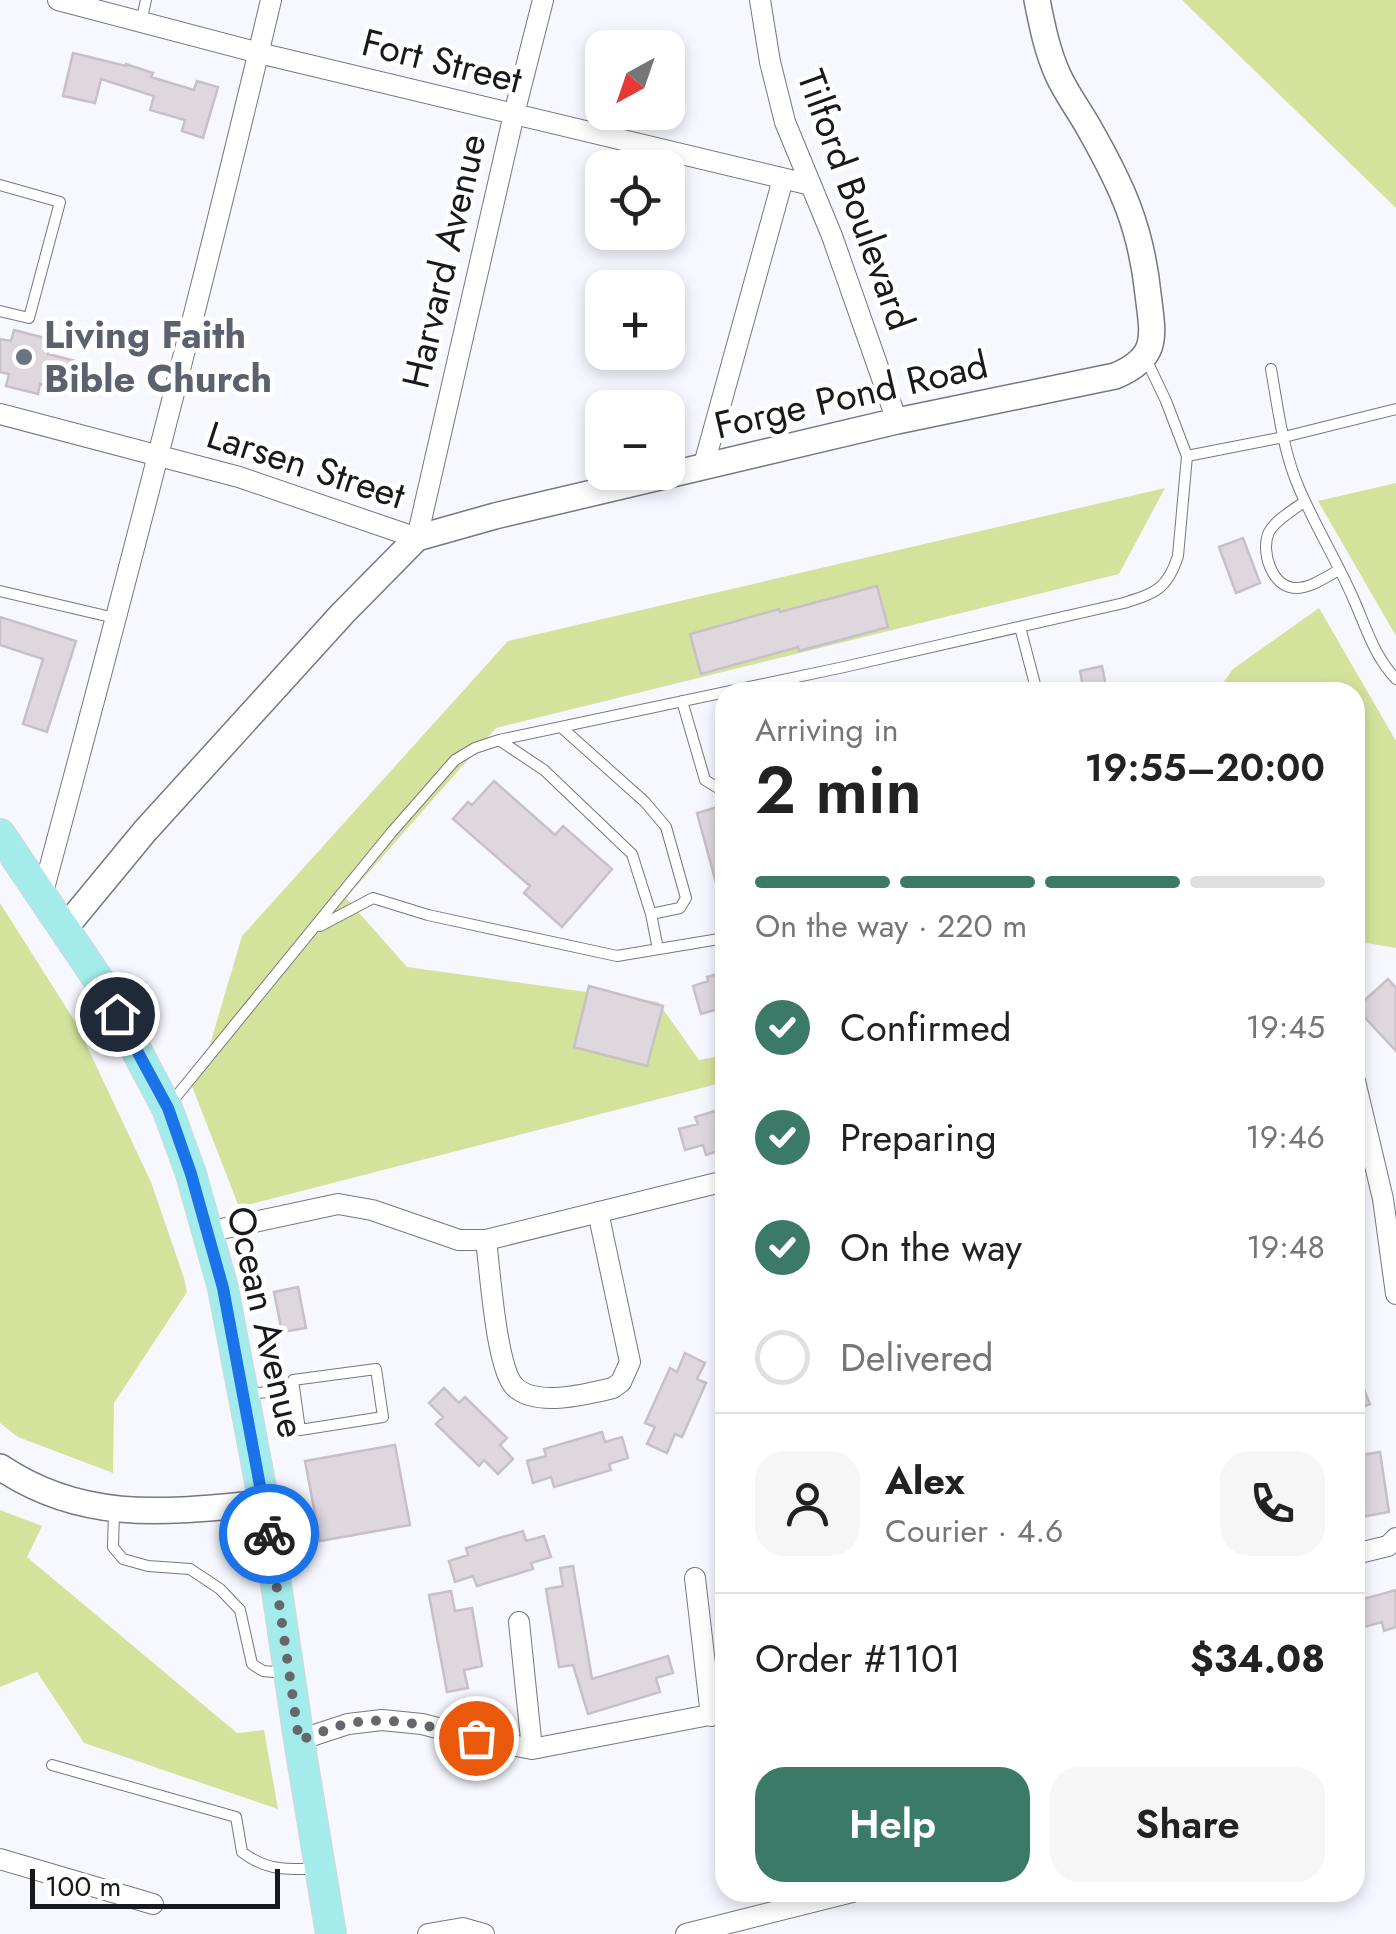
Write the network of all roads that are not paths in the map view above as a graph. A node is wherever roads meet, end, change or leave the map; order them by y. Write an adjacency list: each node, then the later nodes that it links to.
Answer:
1 (58, 0): 7 (street, Fort Street)
2 (146, 0): 7 (lane)
3 (271, 0): 8 (street)
4 (543, 0): 9 (street, Harvard Avenue)
5 (760, 0): 12 (street, Tilford Boulevard)
6 (1038, 0): 14 (street)
7 (141, 22): 8 (street, Fort Street)
8 (259, 52): 9 (street, Fort Street); 20 (street)
9 (514, 114): 10 (street, Fort Street); 24 (street, Harvard Avenue)
10 (783, 179): 12 (street, Fort Street); 22 (street)
11 (0, 185): 13 (lane)
12 (811, 186): 18 (street, Tilford Boulevard)
13 (0, 311)
14 (1146, 358): 18 (street, Forge Pond Road); 21 (lane)
15 (1271, 369): 19 (lane)
16 (1396, 409): 19 (lane)
17 (0, 414): 20 (street, Larsen Street)
18 (897, 421): 22 (street, Forge Pond Road)
19 (1284, 437): 21 (lane); 23 (lane)
20 (160, 456): 24 (street, Larsen Street); 27 (street)
21 (1188, 456): 28 (lane)
22 (703, 468): 24 (street, Forge Pond Road)
23 (1305, 501): 25 (lane); 25 (lane)
24 (417, 538): 42 (street, Forge Pond Road)
25 (1339, 570): 30 (lane)
26 (0, 591): 27 (lane)
27 (116, 618): 40 (street)
28 (1020, 626): 29 (lane); 33 (lane)
29 (788, 679): 31 (lane); 32 (lane)
30 (1396, 679)
31 (774, 682)
32 (789, 682)
33 (1034, 682)
34 (715, 695): 35 (lane)
35 (682, 701): 36 (lane); 38 (lane)
36 (561, 727): 37 (lane); 41 (lane)
37 (498, 740): 41 (lane); 43 (lane)
38 (715, 786)
39 (0, 834): 40 (main road, Ocean Avenue)
40 (42, 896): 42 (main road, Ocean Avenue)
41 (651, 914): 45 (lane)
42 (64, 928): 46 (main road, Ocean Avenue)
43 (315, 928): 45 (lane); 46 (lane)
44 (715, 940): 45 (lane)
45 (658, 950)
46 (168, 1108): 50 (main road, Ocean Avenue)
47 (1365, 1125): 52 (street)
48 (715, 1183): 49 (street)
49 (598, 1212): 51 (street); 51 (street)
50 (207, 1232): 51 (street); 54 (main road, Ocean Avenue)
51 (486, 1240)
52 (1396, 1294)
53 (294, 1389): 53 (lane); 54 (lane)
54 (243, 1395): 56 (main road, Ocean Avenue)
55 (0, 1467): 57 (street)
56 (264, 1503): 57 (street); 62 (main road, Ocean Avenue)
57 (114, 1510): 62 (lane)
58 (1396, 1538): 59 (street)
59 (1365, 1552)
60 (695, 1578): 63 (street)
61 (519, 1622): 66 (street)
62 (289, 1673): 65 (main road, Ocean Avenue)
63 (715, 1696)
64 (715, 1715): 66 (street)
65 (299, 1740): 66 (street); 69 (main road, Ocean Avenue)
66 (532, 1749)
67 (52, 1765): 69 (lane)
68 (0, 1859): 71 (street)
69 (320, 1870): 72 (main road, Ocean Avenue)
70 (812, 1902): 75 (street)
71 (153, 1904)
72 (331, 1934)
73 (428, 1934): 74 (street)
74 (484, 1934)
75 (686, 1934)

